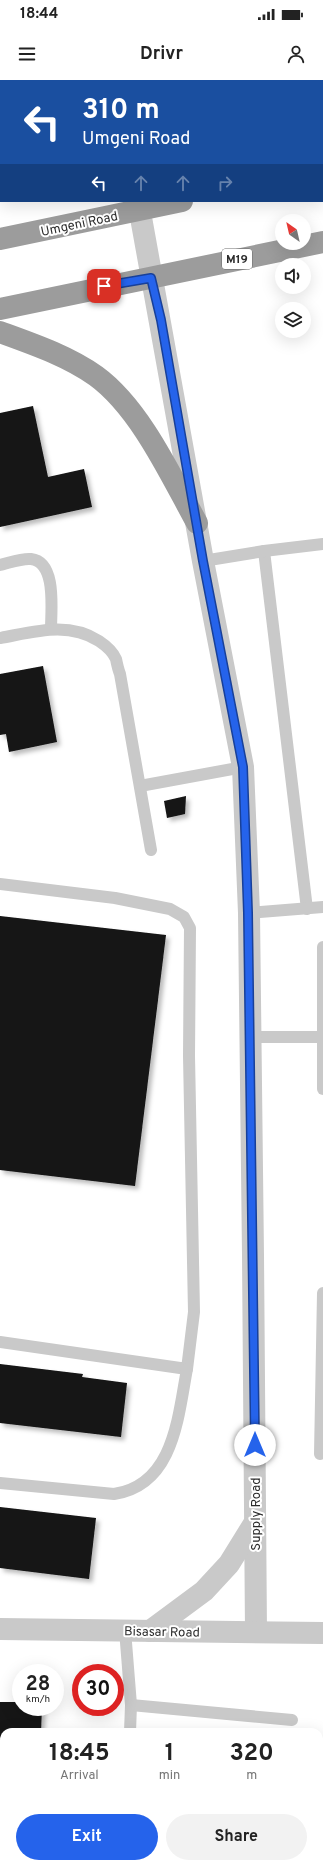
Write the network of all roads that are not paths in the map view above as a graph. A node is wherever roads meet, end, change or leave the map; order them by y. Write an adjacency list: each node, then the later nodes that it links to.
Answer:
1 (173, 202): 2 (highway, Umgeni Road)
2 (139, 206): 3 (highway, Umgeni Road); 5 (street, Supply Road)
3 (0, 239)
4 (323, 242): 5 (highway, M19)
5 (151, 278): 6 (highway, M19); 8 (street, Supply Road)
6 (0, 309)
7 (0, 332): 8 (highway)
8 (196, 524): 11 (street, Supply Road)
9 (323, 544): 10 (lane)
10 (264, 551): 11 (lane); 20 (lane)
11 (203, 561): 15 (street, Supply Road)
12 (0, 565): 13 (lane)
13 (51, 629): 14 (lane); 16 (lane)
14 (0, 638)
15 (243, 767): 16 (lane); 21 (street, Supply Road)
16 (140, 786): 17 (lane)
17 (151, 850)
18 (0, 884): 28 (lane)
19 (323, 908): 20 (lane)
20 (307, 909): 21 (lane)
21 (248, 913): 23 (street, Supply Road)
22 (323, 948): 24 (lane)
23 (250, 1037): 24 (lane); 31 (street, Supply Road)
24 (322, 1037): 25 (lane)
25 (323, 1089)
26 (323, 1293): 29 (lane)
27 (0, 1342): 28 (lane)
28 (187, 1369): 30 (lane)
29 (320, 1454)
30 (0, 1483)
31 (256, 1522): 34 (street); 35 (street, Supply Road)
32 (0, 1629): 33 (street, Bisasar Road)
33 (125, 1630): 34 (street, Bisasar Road); 37 (lane)
34 (150, 1631): 35 (street, Bisasar Road)
35 (256, 1632): 36 (street, Bisasar Road)
36 (323, 1633)
37 (131, 1705): 38 (lane); 39 (lane)
38 (292, 1720)
39 (130, 1728)

